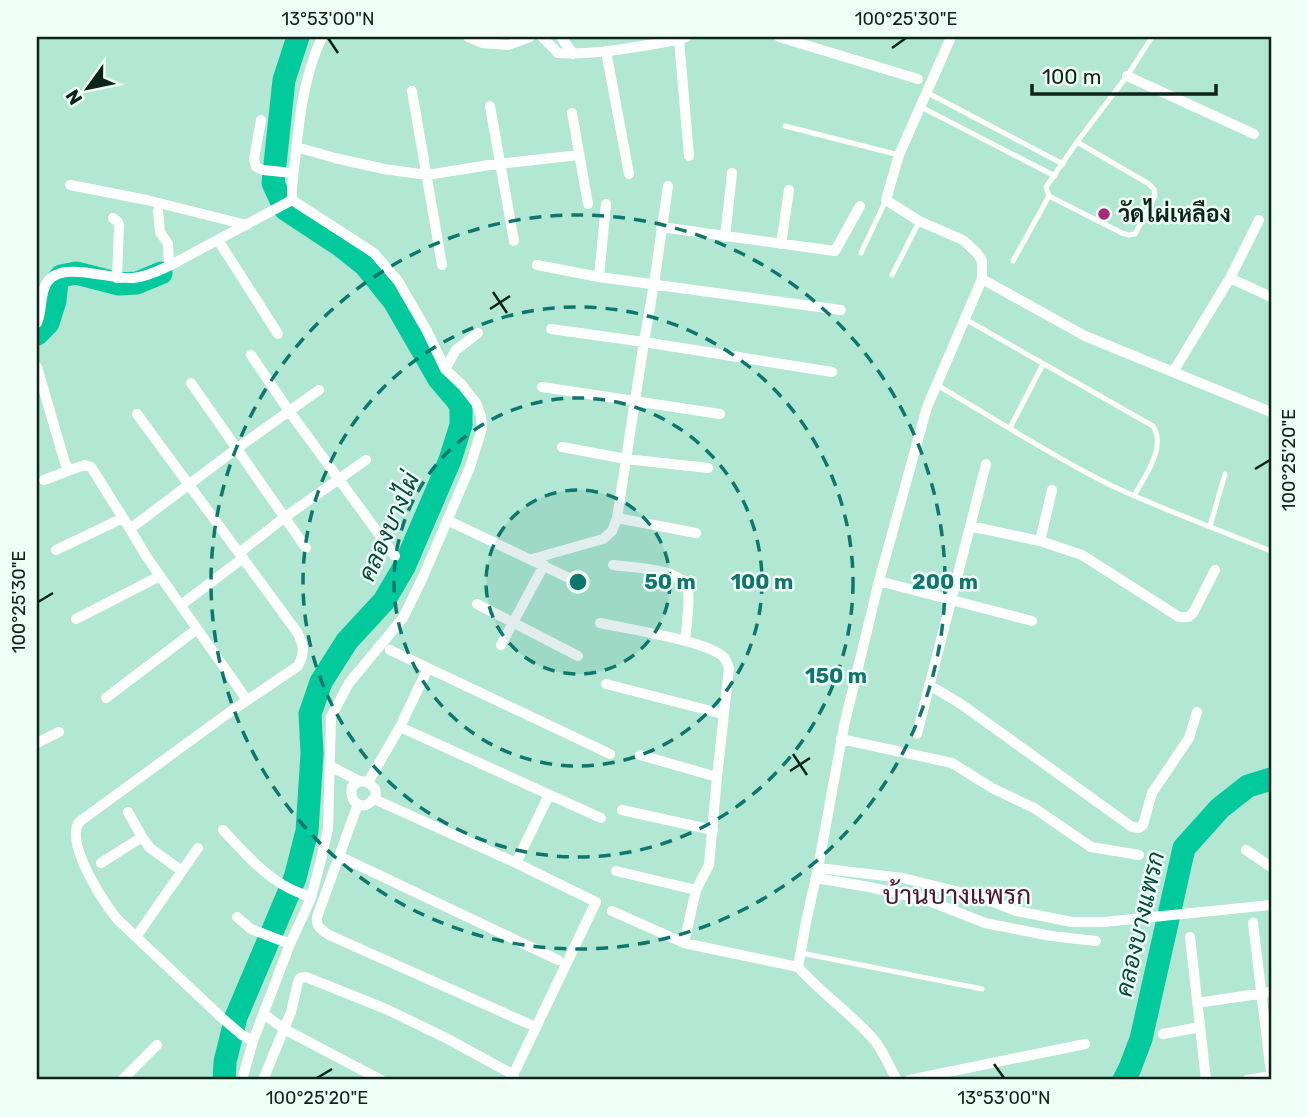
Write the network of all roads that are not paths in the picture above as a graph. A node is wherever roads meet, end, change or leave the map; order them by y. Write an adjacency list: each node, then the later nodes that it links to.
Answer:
1 (323, 37): 23 (street)
2 (468, 37): 3 (street)
3 (530, 37)
4 (542, 37): 11 (street)
5 (561, 37): 11 (street)
6 (779, 37): 13 (street)
7 (951, 37): 15 (street)
8 (1150, 37): 12 (lane)
9 (683, 38): 10 (street); 26 (street)
10 (606, 51): 11 (street); 31 (street)
11 (573, 54)
12 (1127, 76): 21 (street); 22 (lane)
13 (918, 79)
14 (412, 91): 32 (street)
15 (926, 92): 17 (street); 27 (lane)
16 (490, 106): 28 (street)
17 (921, 107): 25 (street); 33 (lane)
18 (572, 113): 24 (street)
19 (261, 120): 29 (street)
20 (785, 126): 25 (lane)
21 (1254, 134)
22 (1077, 142): 27 (lane); 37 (lane)
23 (296, 147): 29 (street); 32 (street)
24 (579, 155): 28 (street); 40 (street)
25 (899, 155): 38 (street)
26 (688, 156)
27 (1063, 164): 33 (lane)
28 (500, 165): 32 (street); 51 (street)
29 (293, 173): 39 (street)
30 (732, 173): 49 (street)
31 (629, 174)
32 (427, 175): 55 (street)
33 (1055, 176): 37 (lane)
34 (70, 185): 47 (street)
35 (668, 186): 48 (street)
36 (789, 190): 52 (street)
37 (1049, 195): 54 (lane)
38 (886, 200): 46 (street); 53 (lane)
39 (289, 202): 47 (street); 75 (street)
40 (588, 204)
41 (606, 204): 59 (street)
42 (860, 206): 52 (street)
43 (158, 211): 57 (street)
44 (113, 218): 60 (street)
45 (1259, 220): 61 (street)
46 (919, 221): 58 (lane); 62 (street)
47 (247, 225): 50 (street)
48 (662, 227): 49 (street); 63 (street)
49 (725, 237): 52 (street)
50 (218, 240): 57 (street); 70 (street)
51 (514, 241)
52 (781, 244)
53 (861, 253)
54 (1013, 261)
55 (442, 265)
56 (537, 265): 59 (street)
57 (169, 266): 60 (street)
58 (892, 275)
59 (598, 277): 63 (street)
60 (117, 278): 67 (street)
61 (1230, 278): 64 (street); 77 (street)
62 (982, 279): 66 (street); 77 (street)
63 (654, 284): 65 (street); 71 (street)
64 (1271, 297)
65 (841, 310)
66 (965, 319): 73 (lane); 79 (street)
67 (37, 323)
68 (551, 329): 71 (street)
69 (478, 333): 75 (street)
70 (278, 334)
71 (644, 342): 76 (street); 82 (street)
72 (251, 355): 83 (street)
73 (1043, 364): 87 (lane); 100 (lane)
74 (37, 367): 94 (street)
75 (445, 369): 104 (street)
76 (832, 372)
77 (1173, 372): 84 (street)
78 (191, 383): 89 (street)
79 (937, 384): 87 (lane); 121 (street)
80 (542, 387): 82 (street)
81 (319, 390): 83 (street)
82 (635, 401): 86 (street); 90 (street)
83 (289, 411): 89 (street); 96 (street)
84 (1271, 412)
85 (137, 414): 98 (street)
86 (720, 414)
87 (1010, 428): 100 (lane)
88 (562, 447): 90 (street)
89 (236, 449): 98 (street); 101 (street)
90 (626, 459): 93 (street); 103 (street)
91 (366, 460): 96 (street)
92 (986, 464): 105 (street)
93 (708, 468)
94 (70, 470): 97 (street); 102 (street)
95 (1225, 474): 106 (lane)
96 (340, 479): 101 (street); 114 (street)
97 (44, 480)
98 (188, 484): 107 (street); 113 (street)
99 (1052, 490): 109 (street)
100 (1134, 496): 106 (lane)
101 (285, 517): 110 (street); 113 (street)
102 (123, 518): 107 (street); 111 (street)
103 (617, 518): 108 (street); 115 (street)
104 (447, 520): 115 (street); 148 (street)
105 (970, 526): 109 (street); 122 (street)
106 (1210, 526): 112 (lane)
107 (130, 528): 119 (street)
108 (695, 533)
109 (1040, 541): 118 (street)
110 (306, 548)
111 (56, 550)
112 (1271, 551)
113 (241, 556): 124 (street); 138 (street)
114 (395, 556)
115 (532, 559): 116 (street)
116 (544, 565): 120 (street); 127 (street)
117 (613, 565): 130 (street)
118 (1215, 570)
119 (160, 576): 124 (street); 125 (street)
120 (569, 578)
121 (879, 581): 122 (street); 144 (street)
122 (952, 600): 126 (street); 136 (street)
123 (477, 604): 127 (street)
124 (181, 605): 129 (street)
125 (76, 619)
126 (1032, 621)
127 (514, 622): 131 (street); 133 (street)
128 (600, 623): 130 (street)
129 (197, 629): 137 (street); 138 (street)
130 (685, 641): 140 (street)
131 (501, 646)
132 (390, 650): 134 (street)
133 (578, 656)
134 (428, 668): 141 (street); 146 (street)
135 (606, 684): 140 (street)
136 (929, 685): 139 (street); 143 (street)
137 (106, 698)
138 (247, 700): 177 (street)
139 (1197, 712)
140 (723, 714): 149 (street)
141 (400, 727): 150 (street); 152 (street)
142 (59, 732): 145 (street)
143 (917, 734)
144 (841, 739): 163 (street); 170 (street)
145 (37, 743)
146 (610, 754)
147 (640, 755): 149 (street)
148 (330, 766): 150 (street); 151 (street)
149 (717, 777): 159 (street)
150 (364, 782): 153 (street); 154 (street)
151 (330, 786): 154 (street); 172 (street)
152 (549, 795): 157 (street); 166 (street)
153 (374, 799): 154 (street); 166 (street)
154 (355, 801): 164 (street)
155 (622, 810): 159 (street)
156 (128, 812): 160 (street)
157 (601, 818)
158 (223, 830): 172 (street)
159 (713, 830): 171 (street)
160 (142, 837): 165 (street); 168 (street)
161 (198, 848): 168 (street)
162 (1246, 850): 167 (street)
163 (1139, 855)
164 (339, 856): 183 (street); 189 (street)
165 (101, 863)
166 (516, 863): 196 (street)
167 (1271, 867)
168 (182, 871): 177 (street)
169 (616, 871): 171 (street)
170 (817, 873): 173 (street); 179 (street); 182 (street)
171 (696, 890): 180 (street)
172 (311, 898): 181 (street)
173 (1271, 905)
174 (612, 911): 180 (street)
175 (237, 916): 181 (street)
176 (1253, 923): 186 (street)
177 (136, 937): 193 (street)
178 (1189, 937): 187 (street)
179 (1096, 941)
180 (684, 943): 184 (street)
181 (290, 944): 188 (street)
182 (801, 953): 184 (street); 185 (lane)
183 (558, 960)
184 (798, 967): 203 (street)
185 (982, 989)
186 (1266, 993): 187 (street); 197 (street)
187 (1197, 1003): 190 (street)
188 (264, 1014): 191 (street); 193 (street)
189 (529, 1024)
190 (1200, 1027): 192 (street); 205 (street)
191 (284, 1029): 200 (street); 201 (street); 202 (street)
192 (1163, 1034)
193 (253, 1041): 199 (street)
194 (1085, 1044): 204 (street)
195 (157, 1045): 198 (street)
196 (516, 1069)
197 (1271, 1075): 206 (street)
198 (122, 1080)
199 (242, 1080)
200 (263, 1080)
201 (381, 1080)
202 (512, 1080)
203 (897, 1080)
204 (909, 1080)
205 (1206, 1080)
206 (1247, 1080)

